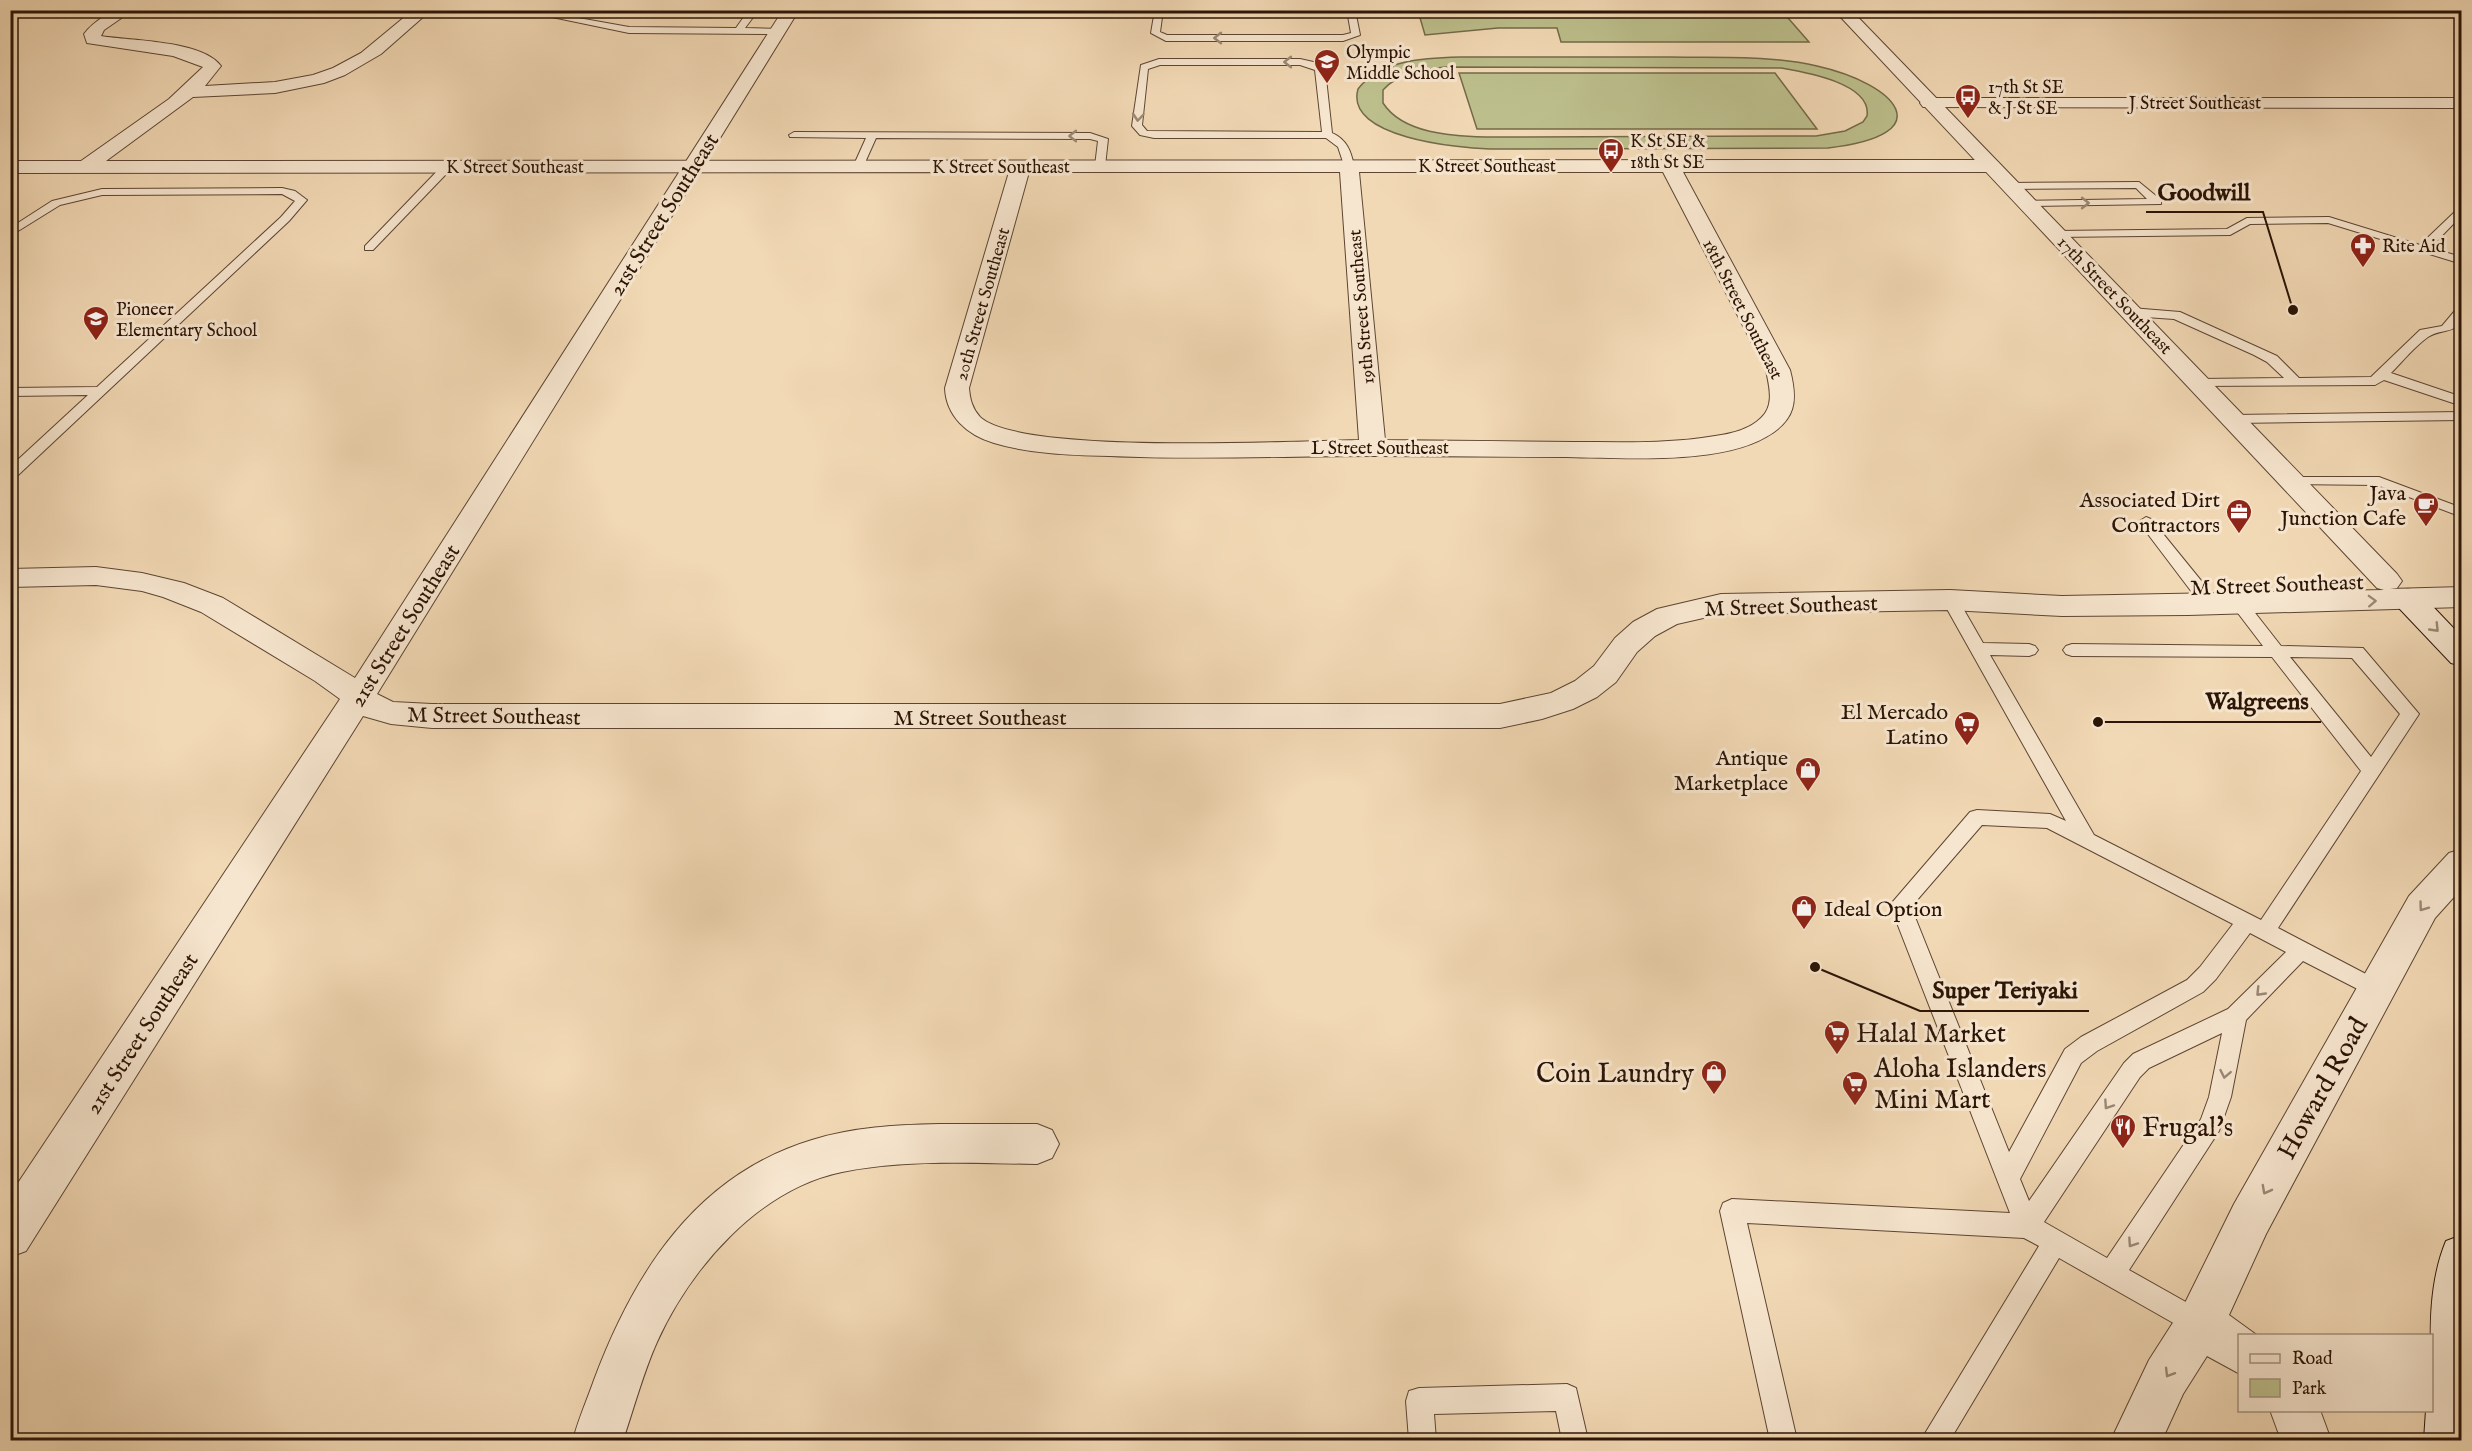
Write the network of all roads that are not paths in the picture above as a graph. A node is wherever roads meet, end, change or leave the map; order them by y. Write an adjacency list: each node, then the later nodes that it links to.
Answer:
1 (125, 10): 10 (street)
2 (423, 10): 10 (street)
3 (1159, 10): 4 (lane, one-way to 3)
4 (1352, 10)
5 (1842, 10): 12 (street, 17th Street Southeast)
6 (790, 11): 8 (lane); 9 (street, 21st Street Southeast)
7 (556, 17): 8 (lane)
8 (739, 31): 9 (lane)
9 (778, 31): 24 (street, 21st Street Southeast)
10 (188, 92): 22 (street)
11 (2462, 103): 12 (street, J Street Southeast)
12 (1929, 104): 20 (street, 17th Street Southeast)
13 (795, 135): 14 (lane)
14 (872, 135): 17 (lane, one-way to 14); 25 (lane)
15 (1327, 135): 15 (lane, one-way to 15); 18 (lane)
16 (1021, 166): 17 (street, K Street Southeast); 25 (street, K Street Southeast); 46 (street, 20th Street Southeast)
17 (1100, 166): 18 (street, K Street Southeast)
18 (1349, 166): 19 (street, K Street Southeast); 47 (street, 19th Street Southeast)
19 (1670, 166): 20 (street, K Street Southeast); 45 (street, 18th Street Southeast)
20 (1990, 166): 26 (street, 17th Street Southeast)
21 (10, 167): 22 (street, K Street Southeast)
22 (85, 167): 23 (street, K Street Southeast)
23 (447, 167): 24 (street, K Street Southeast); 30 (lane)
24 (692, 167): 25 (street, K Street Southeast); 65 (street, 21st Street Southeast)
25 (858, 167)
26 (2018, 194): 26 (lane, one-way to 26); 29 (street, 17th Street Southeast)
27 (2462, 208): 31 (lane)
28 (10, 233): 40 (lane)
29 (2056, 234): 31 (lane); 34 (street, 17th Street Southeast)
30 (369, 248)
31 (2422, 249): 32 (lane)
32 (2462, 261)
33 (2462, 310): 35 (lane)
34 (2131, 312): 38 (street, 17th Street Southeast); 39 (lane)
35 (2446, 329): 36 (lane); 37 (lane)
36 (2462, 334)
37 (2382, 375): 39 (lane); 42 (lane)
38 (2199, 382): 39 (lane); 44 (street, 17th Street Southeast)
39 (2296, 382)
40 (100, 391): 41 (lane); 48 (lane)
41 (10, 392)
42 (2462, 402)
43 (2462, 416): 44 (lane)
44 (2234, 419): 49 (street, 17th Street Southeast)
45 (1740, 439): 47 (street, L Street Southeast)
46 (1019, 442): 47 (street, L Street Southeast)
47 (1373, 448)
48 (10, 475)
49 (2294, 481): 51 (lane); 56 (street, 17th Street Southeast)
50 (2462, 495): 51 (lane)
51 (2457, 512)
52 (2146, 522): 55 (lane)
53 (10, 578): 65 (street, M Street Southeast)
54 (2462, 578): 56 (street, M Street Southeast)
55 (2197, 587): 56 (street, M Street Southeast); 58 (street, M Street Southeast)
56 (2398, 590): 57 (street, M Street Southeast); 59 (street, M Street Southeast, one-way to 56); 64 (street, 17th Street Southeast, one-way to 64)
57 (2462, 597)
58 (1950, 600): 59 (street, M Street Southeast); 60 (lane); 65 (street, M Street Southeast)
59 (2239, 604): 63 (lane)
60 (1977, 649): 61 (lane); 67 (lane)
61 (2029, 650)
62 (2072, 650): 63 (lane)
63 (2276, 652): 66 (lane); 66 (lane)
64 (2462, 656)
65 (358, 698): 76 (street, 21st Street Southeast)
66 (2371, 771): 69 (lane)
67 (2087, 840): 69 (lane); 74 (lane)
68 (2462, 862): 71 (street, Howard Road, one-way to 71)
69 (2255, 926): 70 (lane); 74 (lane)
70 (2301, 950): 71 (lane); 72 (lane, one-way to 72)
71 (2377, 990): 80 (street, Howard Road, one-way to 80)
72 (2236, 1016): 75 (lane, one-way to 75); 79 (lane, one-way to 79)
73 (1037, 1144): 83 (street)
74 (2008, 1178): 75 (lane)
75 (2027, 1226): 77 (lane); 86 (lane)
76 (10, 1235)
77 (2055, 1242): 79 (lane); 87 (lane)
78 (2462, 1257): 90 (street)
79 (2111, 1275): 80 (lane)
80 (2200, 1324): 81 (street); 88 (street, Howard Road, one-way to 88)
81 (2238, 1349)
82 (2296, 1412): 89 (street)
83 (598, 1440)
84 (1424, 1440): 85 (lane)
85 (1575, 1440)
86 (1783, 1440)
87 (1935, 1440)
88 (2136, 1440)
89 (2306, 1440)
90 (2449, 1440)

